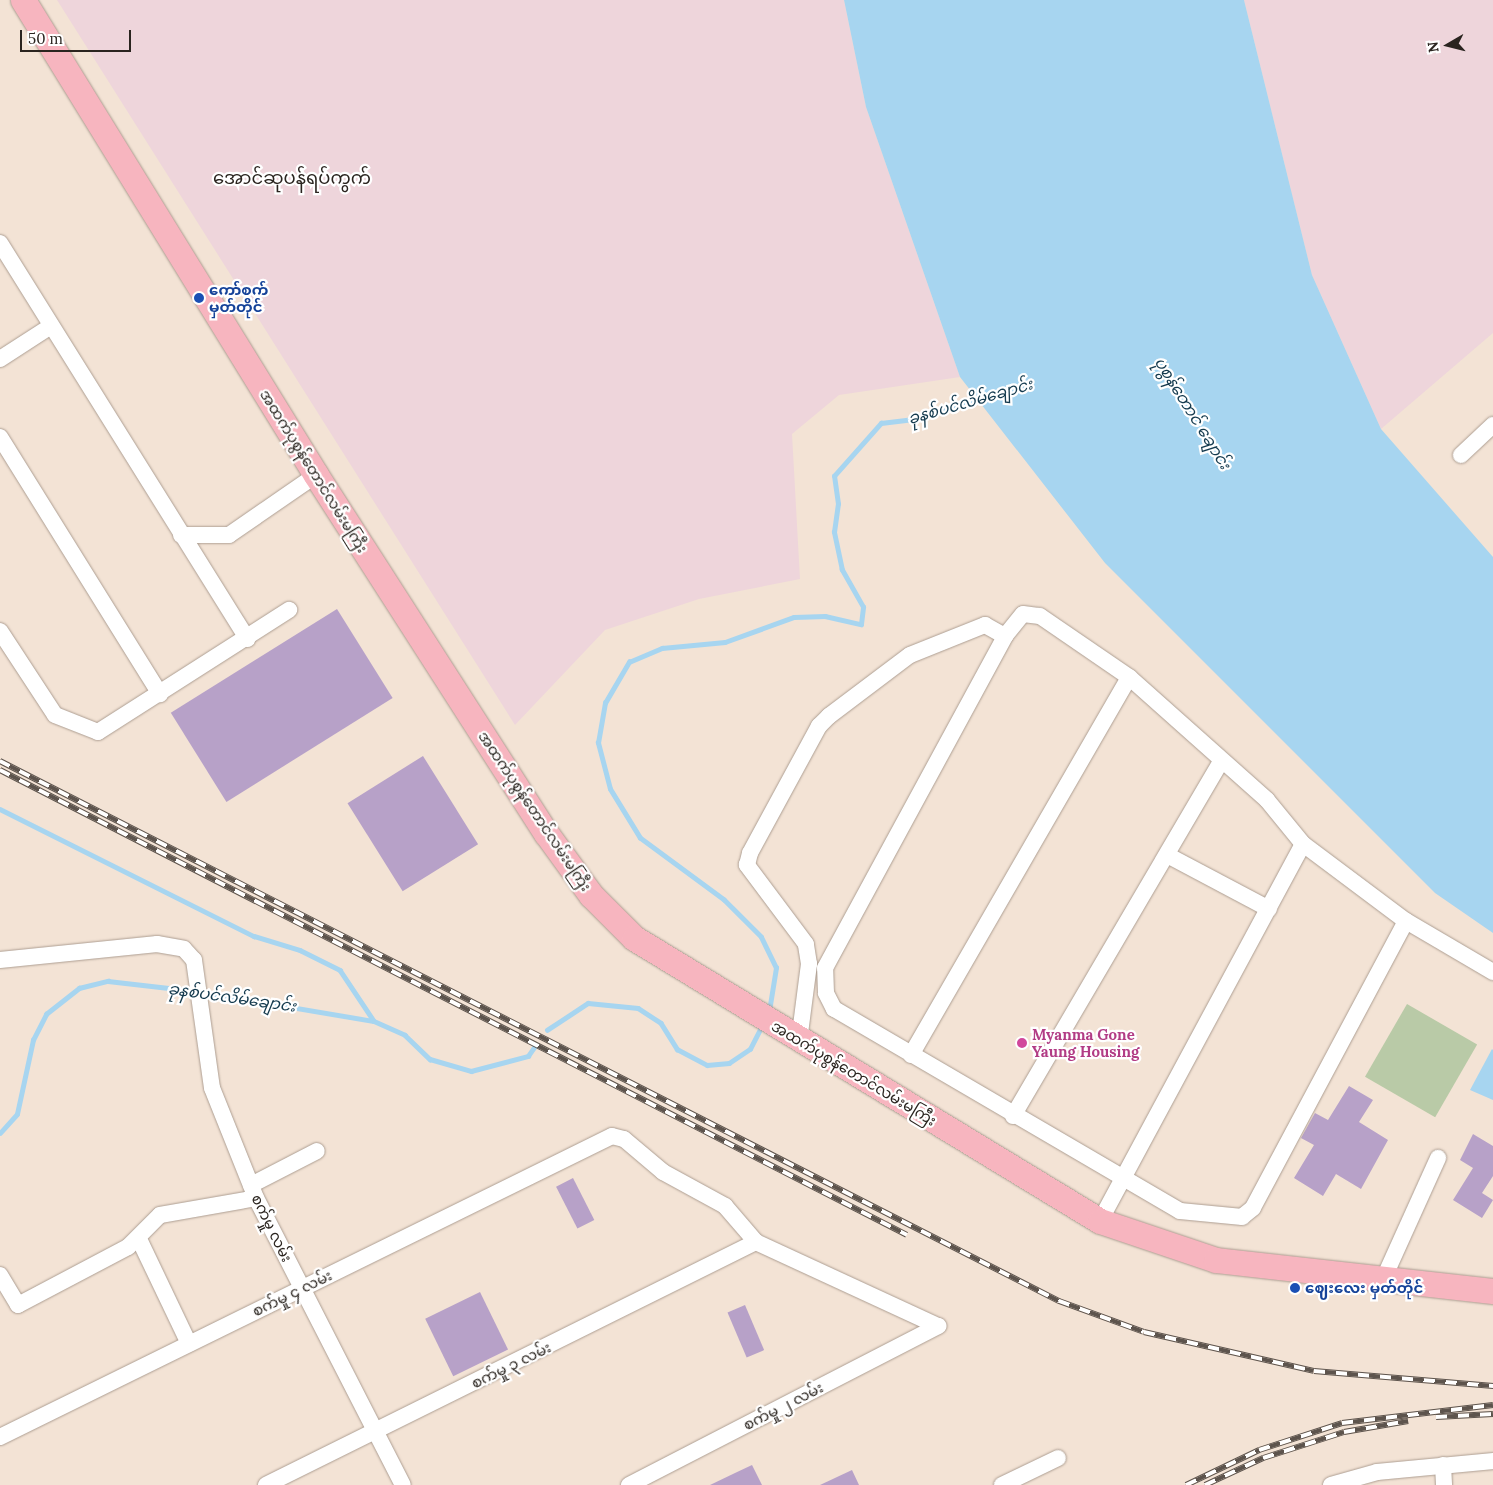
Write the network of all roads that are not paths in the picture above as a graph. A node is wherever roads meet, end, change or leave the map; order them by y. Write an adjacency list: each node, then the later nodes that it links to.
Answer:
1 (23, 0): 8 (main road, အထက်ပုစွန်တောင်လမ်းမကြီး)
2 (0, 243): 3 (street)
3 (51, 326): 4 (street); 9 (street)
4 (0, 359)
5 (1493, 425): 7 (street)
6 (0, 438): 15 (street)
7 (1461, 455)
8 (316, 475): 9 (street); 23 (main road, အထက်ပုစွန်တောင်လမ်းမကြီး)
9 (181, 535): 13 (street)
10 (290, 610): 13 (street)
11 (0, 631): 15 (street)
12 (1004, 636): 14 (street); 23 (street); 24 (street)
13 (247, 639): 15 (street)
14 (1129, 677): 16 (street); 24 (street)
15 (160, 694)
16 (1221, 761): 17 (street); 18 (street)
17 (1303, 844): 19 (street); 20 (street)
18 (1170, 856): 19 (street); 25 (street)
19 (1269, 909): 28 (street)
20 (1406, 921): 22 (street); 28 (street)
21 (0, 960): 29 (street, စက်မှု လမ်း)
22 (1493, 972)
23 (790, 1035): 30 (main road, အထက်ပုစွန်တောင်လမ်းမကြီး)
24 (911, 1055): 25 (street)
25 (1013, 1116): 28 (street)
26 (317, 1151): 29 (street)
27 (1438, 1158): 34 (street)
28 (1122, 1178): 30 (street)
29 (253, 1191): 31 (street); 35 (street, စက်မှု လမ်း)
30 (1100, 1221): 34 (main road, အထက်ပုစွန်တောင်လမ်းမကြီး)
31 (138, 1239): 33 (street); 37 (street)
32 (756, 1242): 35 (street, စက်မှု ၄ လမ်း); 38 (street, စက်မှု ၃ လမ်း); 46 (street, စက်မှု ၂ လမ်း)
33 (0, 1275)
34 (1384, 1280): 36 (main road, အထက်ပုစွန်တောင်လမ်းမကြီး)
35 (301, 1288): 37 (street, စက်မှု ၄ လမ်း); 38 (street, စက်မှု လမ်း)
36 (1493, 1291)
37 (189, 1344): 39 (street, စက်မှု ၄ လမ်း)
38 (375, 1431): 44 (street, စက်မှု ၃ လမ်း); 45 (street, စက်မှု လမ်း)
39 (0, 1437)
40 (1058, 1458): 47 (street)
41 (1493, 1461): 42 (street)
42 (1443, 1465): 43 (street); 48 (street)
43 (1338, 1484)
44 (266, 1485)
45 (403, 1485)
46 (628, 1485)
47 (1002, 1485)
48 (1444, 1485)

